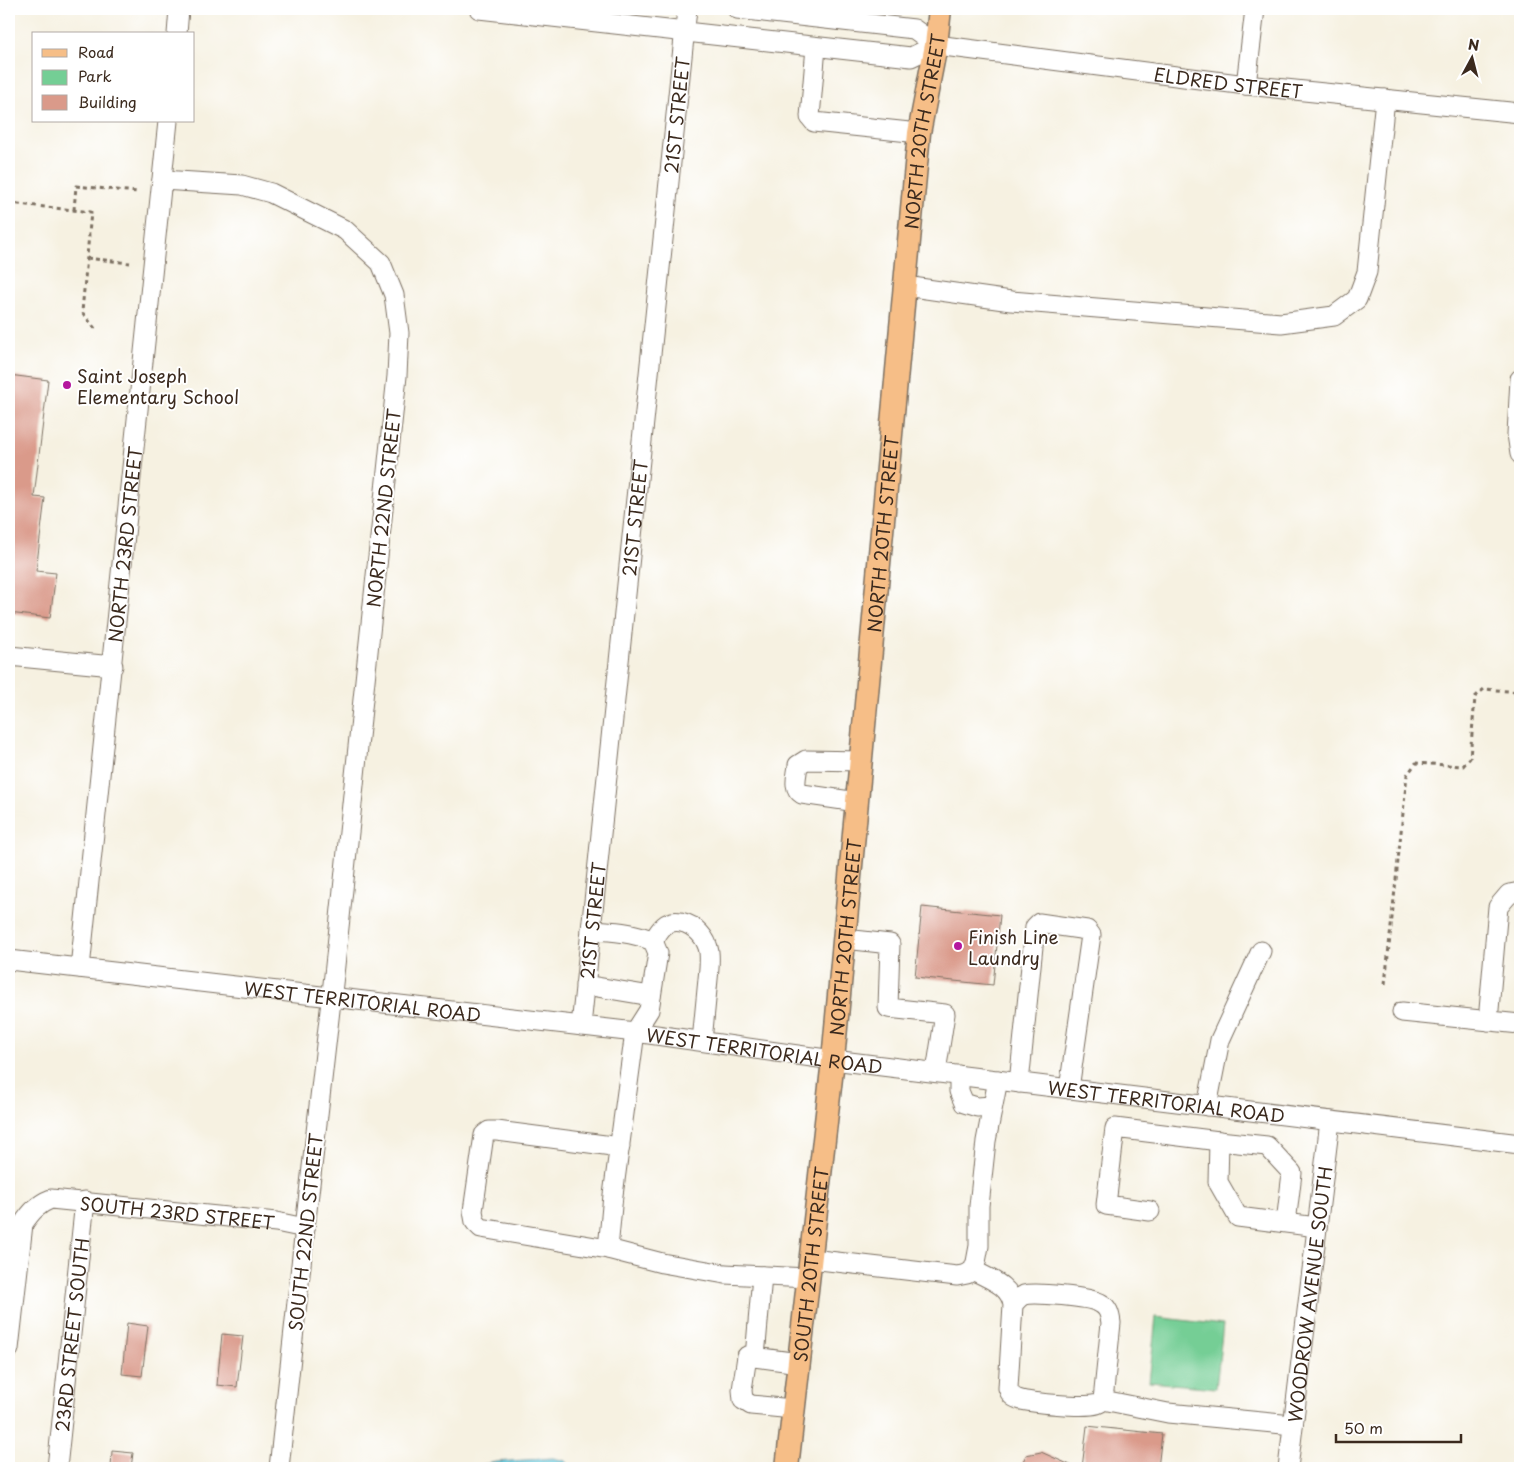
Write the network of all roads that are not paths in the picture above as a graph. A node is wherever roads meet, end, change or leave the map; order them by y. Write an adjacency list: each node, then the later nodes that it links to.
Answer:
1 (179, 9): 7 (street)
2 (479, 9): 8 (street)
3 (687, 9): 8 (street, 21ST STREET)
4 (737, 9): 9 (street)
5 (940, 9): 9 (main road, NORTH 20TH STREET)
6 (1254, 9): 11 (street)
7 (177, 32)
8 (685, 32): 10 (street); 25 (street, 21ST STREET)
9 (936, 45): 10 (street); 11 (street, ELDRED STREET); 15 (main road, NORTH 20TH STREET)
10 (816, 47): 15 (street)
11 (1246, 85): 12 (street, ELDRED STREET)
12 (1385, 99): 13 (street, ELDRED STREET); 17 (street)
13 (1520, 113)
14 (168, 122): 16 (street, NORTH 23RD STREET)
15 (919, 133): 17 (main road, NORTH 20TH STREET)
16 (162, 180): 21 (street, NORTH 23RD STREET); 32 (street, NORTH 22ND STREET)
17 (905, 286): 22 (main road, NORTH 20TH STREET)
18 (1520, 379): 19 (street)
19 (1520, 454)
20 (9, 656): 21 (street)
21 (113, 666): 30 (street, NORTH 23RD STREET)
22 (861, 761): 23 (main road, NORTH 20TH STREET); 23 (street)
23 (857, 802): 26 (main road, NORTH 20TH STREET)
24 (1520, 892): 35 (street)
25 (591, 930): 27 (street); 31 (street, 21ST STREET)
26 (844, 939): 40 (main road, NORTH 20TH STREET); 41 (street)
27 (653, 941): 33 (street); 39 (street)
28 (1262, 951): 49 (street)
29 (9, 960): 30 (street, WEST TERRITORIAL ROAD)
30 (80, 968): 32 (street, WEST TERRITORIAL ROAD)
31 (585, 985): 33 (street); 37 (street, 21ST STREET)
32 (332, 996): 37 (street, WEST TERRITORIAL ROAD); 64 (street, SOUTH 22ND STREET)
33 (651, 996): 38 (street)
34 (1402, 1012): 35 (street)
35 (1488, 1021): 36 (street)
36 (1520, 1024)
37 (581, 1026): 38 (street, WEST TERRITORIAL ROAD)
38 (635, 1032): 39 (street, WEST TERRITORIAL ROAD); 57 (street)
39 (702, 1041): 40 (street, WEST TERRITORIAL ROAD)
40 (833, 1060): 41 (street, WEST TERRITORIAL ROAD); 66 (main road, SOUTH 20TH STREET)
41 (936, 1072): 42 (street, WEST TERRITORIAL ROAD)
42 (959, 1075): 43 (street, WEST TERRITORIAL ROAD); 48 (street)
43 (998, 1080): 44 (street, WEST TERRITORIAL ROAD); 48 (street)
44 (1019, 1083): 45 (street, WEST TERRITORIAL ROAD); 45 (street)
45 (1069, 1089): 46 (street, WEST TERRITORIAL ROAD)
46 (1118, 1095): 47 (street, WEST TERRITORIAL ROAD); 52 (street)
47 (1151, 1099): 49 (street, WEST TERRITORIAL ROAD); 53 (street)
48 (992, 1106): 67 (street)
49 (1207, 1106): 50 (street, WEST TERRITORIAL ROAD)
50 (1271, 1114): 51 (street, WEST TERRITORIAL ROAD); 56 (street)
51 (1330, 1121): 55 (street, WEST TERRITORIAL ROAD); 59 (street, WOODROW AVENUE SOUTH)
52 (1115, 1128): 53 (street); 61 (street)
53 (1147, 1132): 54 (street)
54 (1219, 1141): 56 (street); 62 (street)
55 (1520, 1144)
56 (1268, 1146): 58 (street)
57 (620, 1147): 65 (street); 65 (street)
58 (1292, 1173): 59 (street); 62 (street)
59 (1323, 1178): 63 (street, WOODROW AVENUE SOUTH)
60 (85, 1201): 64 (street, SOUTH 23RD STREET); 70 (street, SOUTH 23RD STREET); 76 (street, 23RD STREET SOUTH)
61 (1150, 1211)
62 (1286, 1223): 63 (street)
63 (1317, 1227): 75 (street, WOODROW AVENUE SOUTH)
64 (305, 1228): 77 (street, SOUTH 22ND STREET)
65 (608, 1249): 68 (street)
66 (810, 1268): 67 (street); 68 (street); 72 (main road, SOUTH 20TH STREET)
67 (973, 1270): 69 (street)
68 (762, 1276): 71 (street)
69 (1013, 1306): 73 (street); 73 (street)
70 (9, 1349)
71 (755, 1357): 72 (street); 74 (street)
72 (799, 1363): 74 (main road, SOUTH 20TH STREET)
73 (1103, 1400): 75 (street)
74 (793, 1409): 78 (main road, SOUTH 20TH STREET)
75 (1293, 1425): 79 (street, WOODROW AVENUE SOUTH)
76 (57, 1468)
77 (280, 1468)
78 (786, 1468)
79 (1288, 1468)

